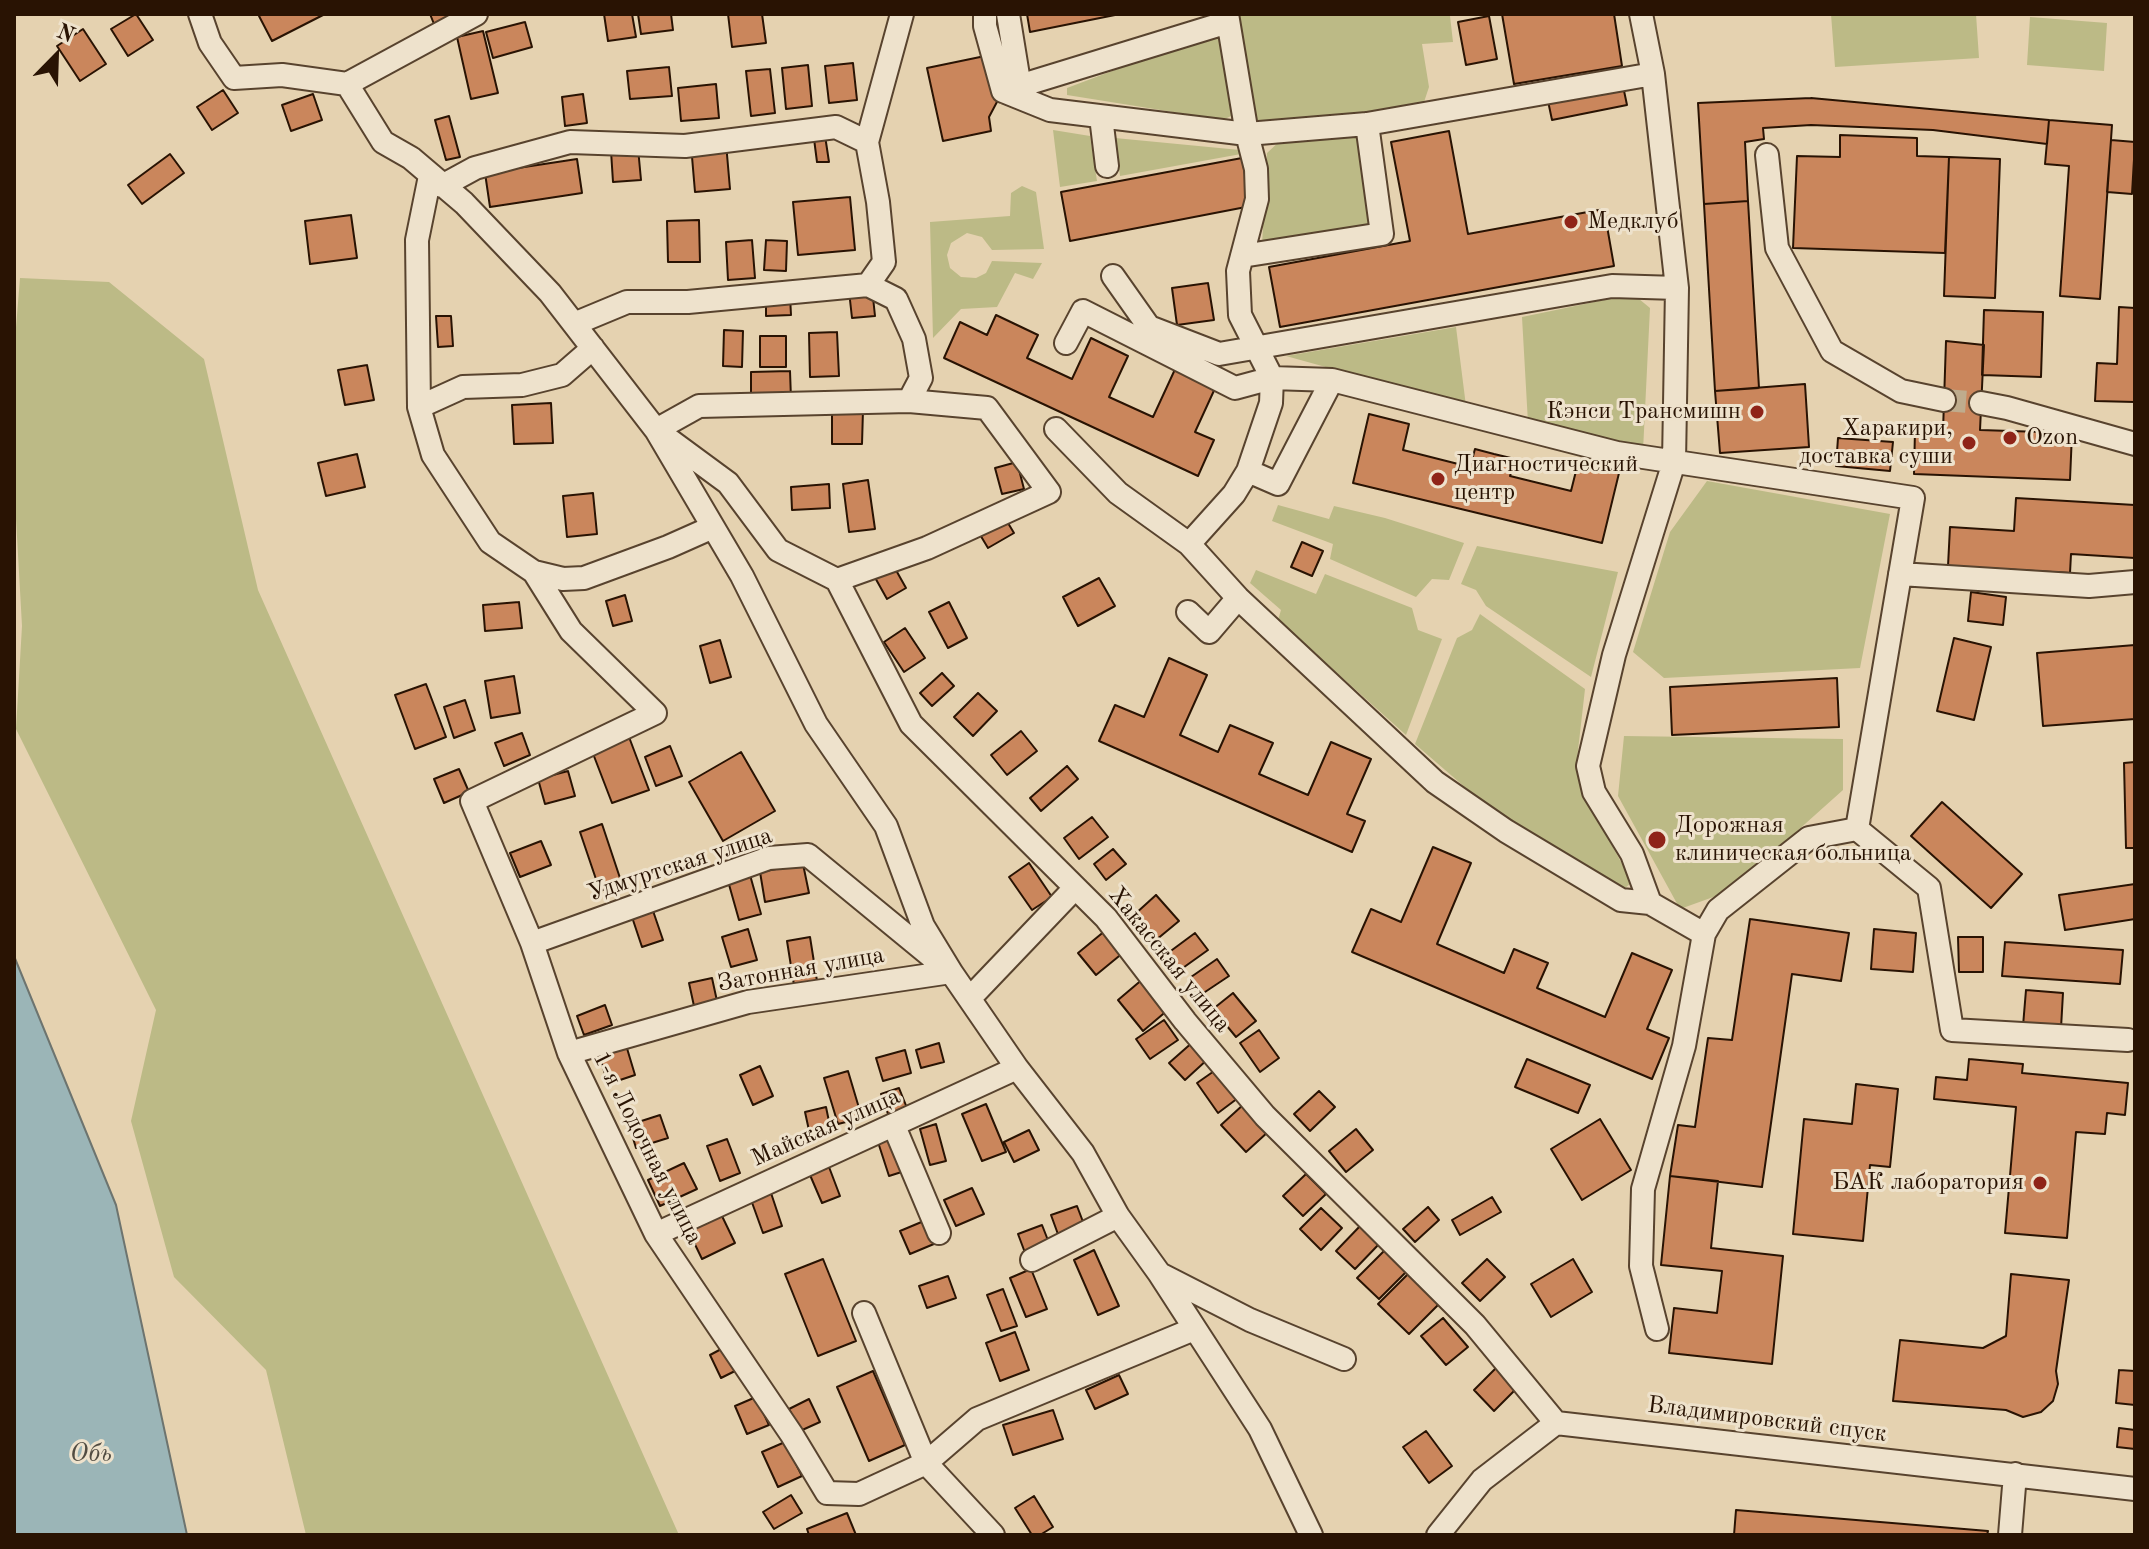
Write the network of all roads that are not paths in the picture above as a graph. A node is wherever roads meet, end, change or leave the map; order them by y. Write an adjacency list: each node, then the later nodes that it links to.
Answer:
1 (200, 14): 9 (street)
2 (476, 14): 9 (street)
3 (902, 14): 14 (street)
4 (985, 14): 10 (street)
5 (1008, 14): 10 (street)
6 (1641, 14): 8 (street)
7 (1227, 18): 10 (street); 13 (street)
8 (1653, 74): 12 (street); 21 (street)
9 (347, 84): 17 (street)
10 (1012, 89): 11 (street)
11 (1101, 117): 13 (street); 16 (street)
12 (1367, 124): 13 (street); 18 (street)
13 (1247, 134): 18 (street)
14 (867, 142): 17 (street); 20 (street)
15 (1767, 155): 28 (street)
16 (1107, 166)
17 (436, 181): 22 (street); 31 (street)
18 (1242, 256): 25 (street)
19 (1113, 276): 25 (street)
20 (868, 285): 22 (street); 29 (street)
21 (1677, 288): 25 (street); 35 (street)
22 (574, 324): 24 (street)
23 (1066, 343): 26 (street)
24 (593, 348): 31 (street); 33 (street)
25 (1255, 349): 26 (street)
26 (1272, 378): 27 (street); 36 (street)
27 (1332, 380): 35 (street); 36 (street)
28 (1944, 400)
29 (909, 401): 33 (street); 41 (street)
30 (1981, 403): 34 (street)
31 (419, 407): 39 (street)
32 (1056, 429): 38 (street)
33 (656, 430): 37 (street); 41 (street)
34 (2135, 444)
35 (1674, 462): 40 (street); 47 (street)
36 (1248, 471): 38 (street)
37 (713, 527): 39 (street); 50 (street)
38 (1189, 544): 43 (street)
39 (534, 572): 49 (street, 1-я Лодочная улица)
40 (1900, 574): 42 (street); 45 (street)
41 (837, 580): 46 (street, Хакасская улица)
42 (2135, 582)
43 (1238, 598): 44 (street); 47 (street)
44 (1188, 612)
45 (1857, 829): 48 (street); 52 (street)
46 (1075, 888): 51 (street); 65 (street, Хакасская улица)
47 (1650, 903): 48 (street)
48 (1704, 934): 63 (street)
49 (532, 943): 50 (street, Удмуртская улица); 53 (street, 1-я Лодочная улица)
50 (951, 972): 51 (street); 53 (street, Затонная улица)
51 (970, 998): 54 (street)
52 (2128, 1040)
53 (569, 1053): 58 (street, 1-я Лодочная улица)
54 (1017, 1068): 55 (street, Майская улица); 56 (street)
55 (894, 1126): 57 (street); 58 (street, Майская улица)
56 (1118, 1216): 59 (street); 60 (street)
57 (939, 1233)
58 (656, 1234): 66 (street, 1-я Лодочная улица)
59 (1032, 1260)
60 (1159, 1273): 62 (street); 64 (street)
61 (864, 1313): 66 (street)
62 (1194, 1329): 66 (street); 70 (street)
63 (1657, 1329)
64 (1344, 1359)
65 (1556, 1423): 67 (street, Владимировский спуск); 71 (street)
66 (926, 1463): 69 (street)
67 (2015, 1474): 68 (street, Владимировский спуск); 72 (street)
68 (2135, 1489)
69 (993, 1535)
70 (1311, 1535)
71 (1438, 1535)
72 (2010, 1535)

